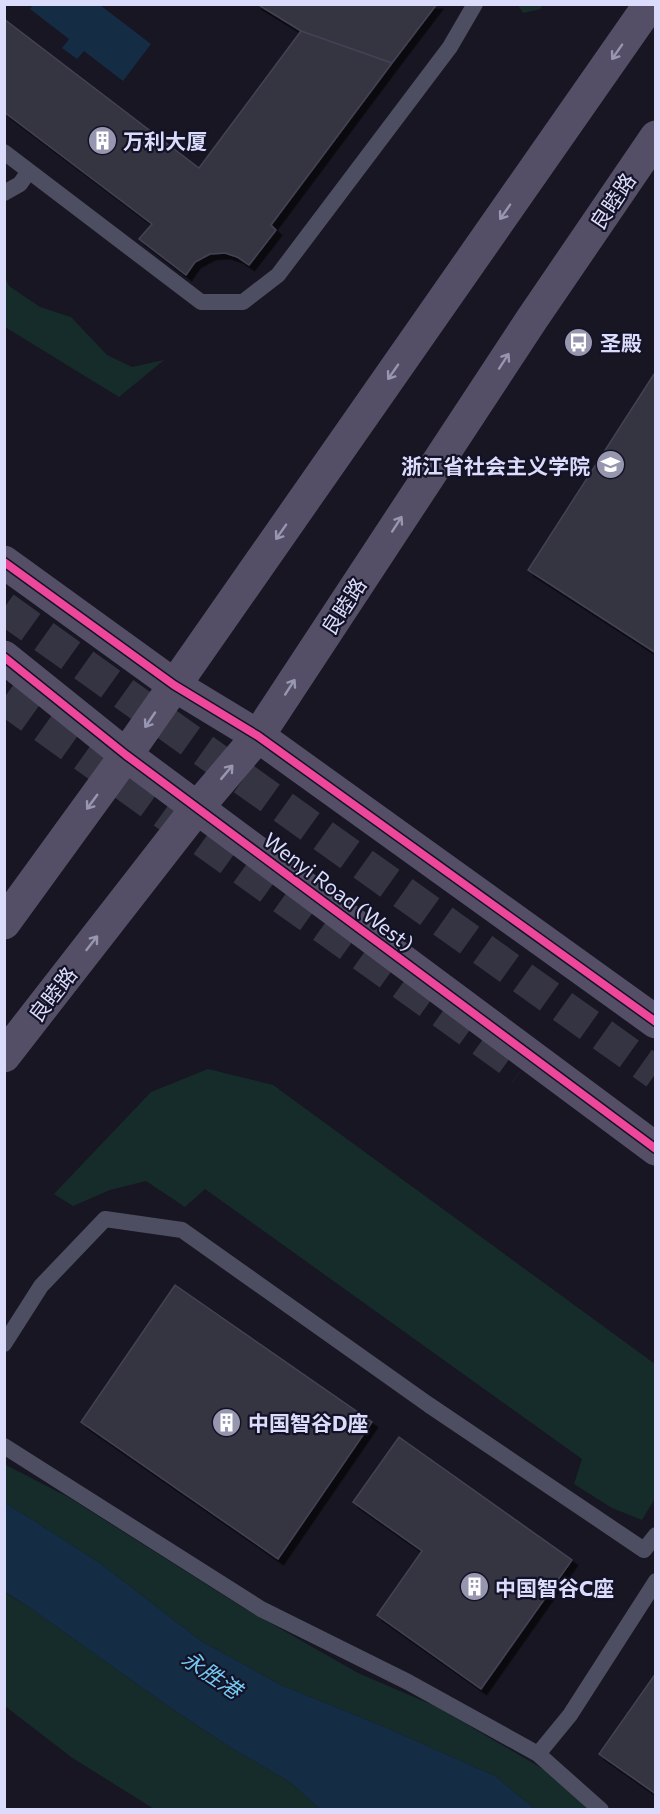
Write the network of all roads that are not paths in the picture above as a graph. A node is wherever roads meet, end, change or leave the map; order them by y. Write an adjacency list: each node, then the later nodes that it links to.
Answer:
1 (475, 4): 5 (lane)
2 (650, 4): 9 (main road, one-way to 9)
3 (656, 136): 10 (main road, 良睦路, one-way to 3)
4 (4, 152): 5 (lane)
5 (29, 171): 6 (lane)
6 (4, 193)
7 (4, 562): 9 (main road)
8 (4, 657): 11 (main road, Wenyi Road (West))
9 (174, 686): 10 (main road); 11 (main road, one-way to 11)
10 (258, 736): 12 (main road, 良睦路, one-way to 10); 14 (main road)
11 (126, 755): 12 (main road, Wenyi Road (West)); 13 (main road, one-way to 13)
12 (197, 808): 15 (main road, 良睦路, one-way to 12); 16 (main road, Wenyi Road (West))
13 (4, 922)
14 (656, 1022)
15 (4, 1056)
16 (656, 1149)
17 (7, 1333): 20 (lane)
18 (4, 1446): 22 (lane)
19 (656, 1535): 20 (lane)
20 (650, 1554)
21 (656, 1581): 22 (lane)
22 (538, 1754): 23 (lane)
23 (601, 1809)

